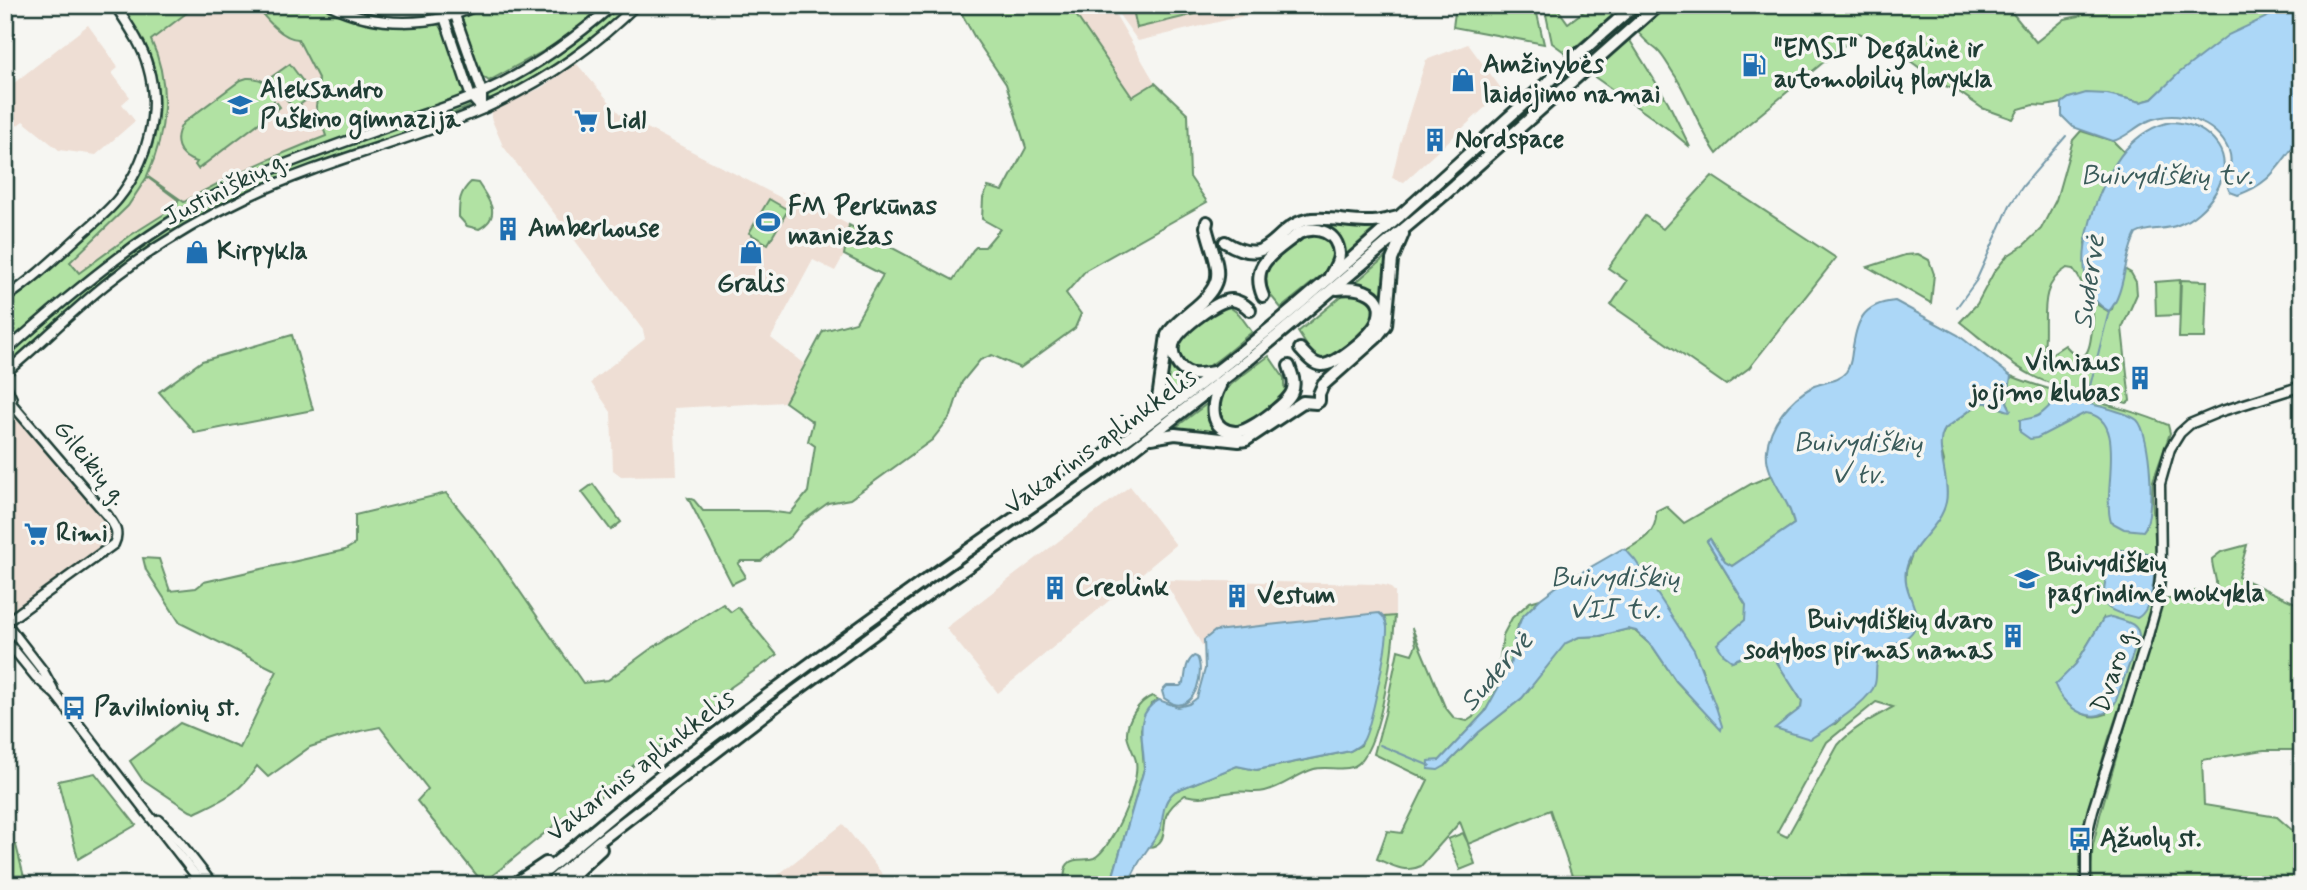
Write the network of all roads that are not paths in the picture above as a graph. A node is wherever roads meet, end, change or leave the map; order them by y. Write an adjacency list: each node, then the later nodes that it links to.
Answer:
1 (115, 5): 18 (main road)
2 (330, 5): 9 (main road)
3 (477, 5): 8 (main road)
4 (613, 5): 10 (main road, Justiniškių g.)
5 (636, 5): 12 (main road, Justiniškių g.)
6 (1635, 5): 13 (highway, Vakarinis aplinkkelis)
7 (1658, 5): 13 (highway, Vakarinis aplinkkelis)
8 (455, 15): 9 (main road); 10 (main road)
9 (444, 18): 11 (main road)
10 (482, 92): 11 (main road, Justiniškių g.); 12 (main road)
11 (471, 97): 12 (main road); 21 (main road, Justiniškių g.)
12 (482, 109): 23 (main road, Justiniškių g.)
13 (1405, 221): 15 (highway); 16 (highway, Vakarinis aplinkkelis); 29 (highway)
14 (1207, 222): 29 (highway)
15 (1225, 242)
16 (1331, 285): 17 (highway); 20 (highway); 24 (highway, Vakarinis aplinkkelis)
17 (1263, 296)
18 (5, 298)
19 (1250, 310): 24 (highway)
20 (1300, 349)
21 (5, 352)
22 (1289, 366): 24 (highway)
23 (5, 373)
24 (1220, 376): 29 (highway, Vakarinis aplinkkelis)
25 (5, 384): 28 (main road, Gileikių g.)
26 (2302, 386): 42 (main road, Dvaro g.)
27 (5, 396): 28 (main road, Gileikių g.)
28 (15, 405): 30 (main road, Gileikių g.)
29 (1142, 435): 34 (highway, Vakarinis aplinkkelis); 35 (highway, Vakarinis aplinkkelis)
30 (5, 623): 32 (main road)
31 (5, 639): 32 (main road)
32 (56, 695): 33 (main road)
33 (142, 804): 36 (main road); 37 (main road)
34 (626, 821): 40 (highway, Vakarinis aplinkkelis); 41 (highway)
35 (566, 852): 38 (highway); 39 (highway, Vakarinis aplinkkelis)
36 (203, 885)
37 (214, 885)
38 (513, 885)
39 (529, 885)
40 (547, 885)
41 (562, 885)
42 (2086, 885)

